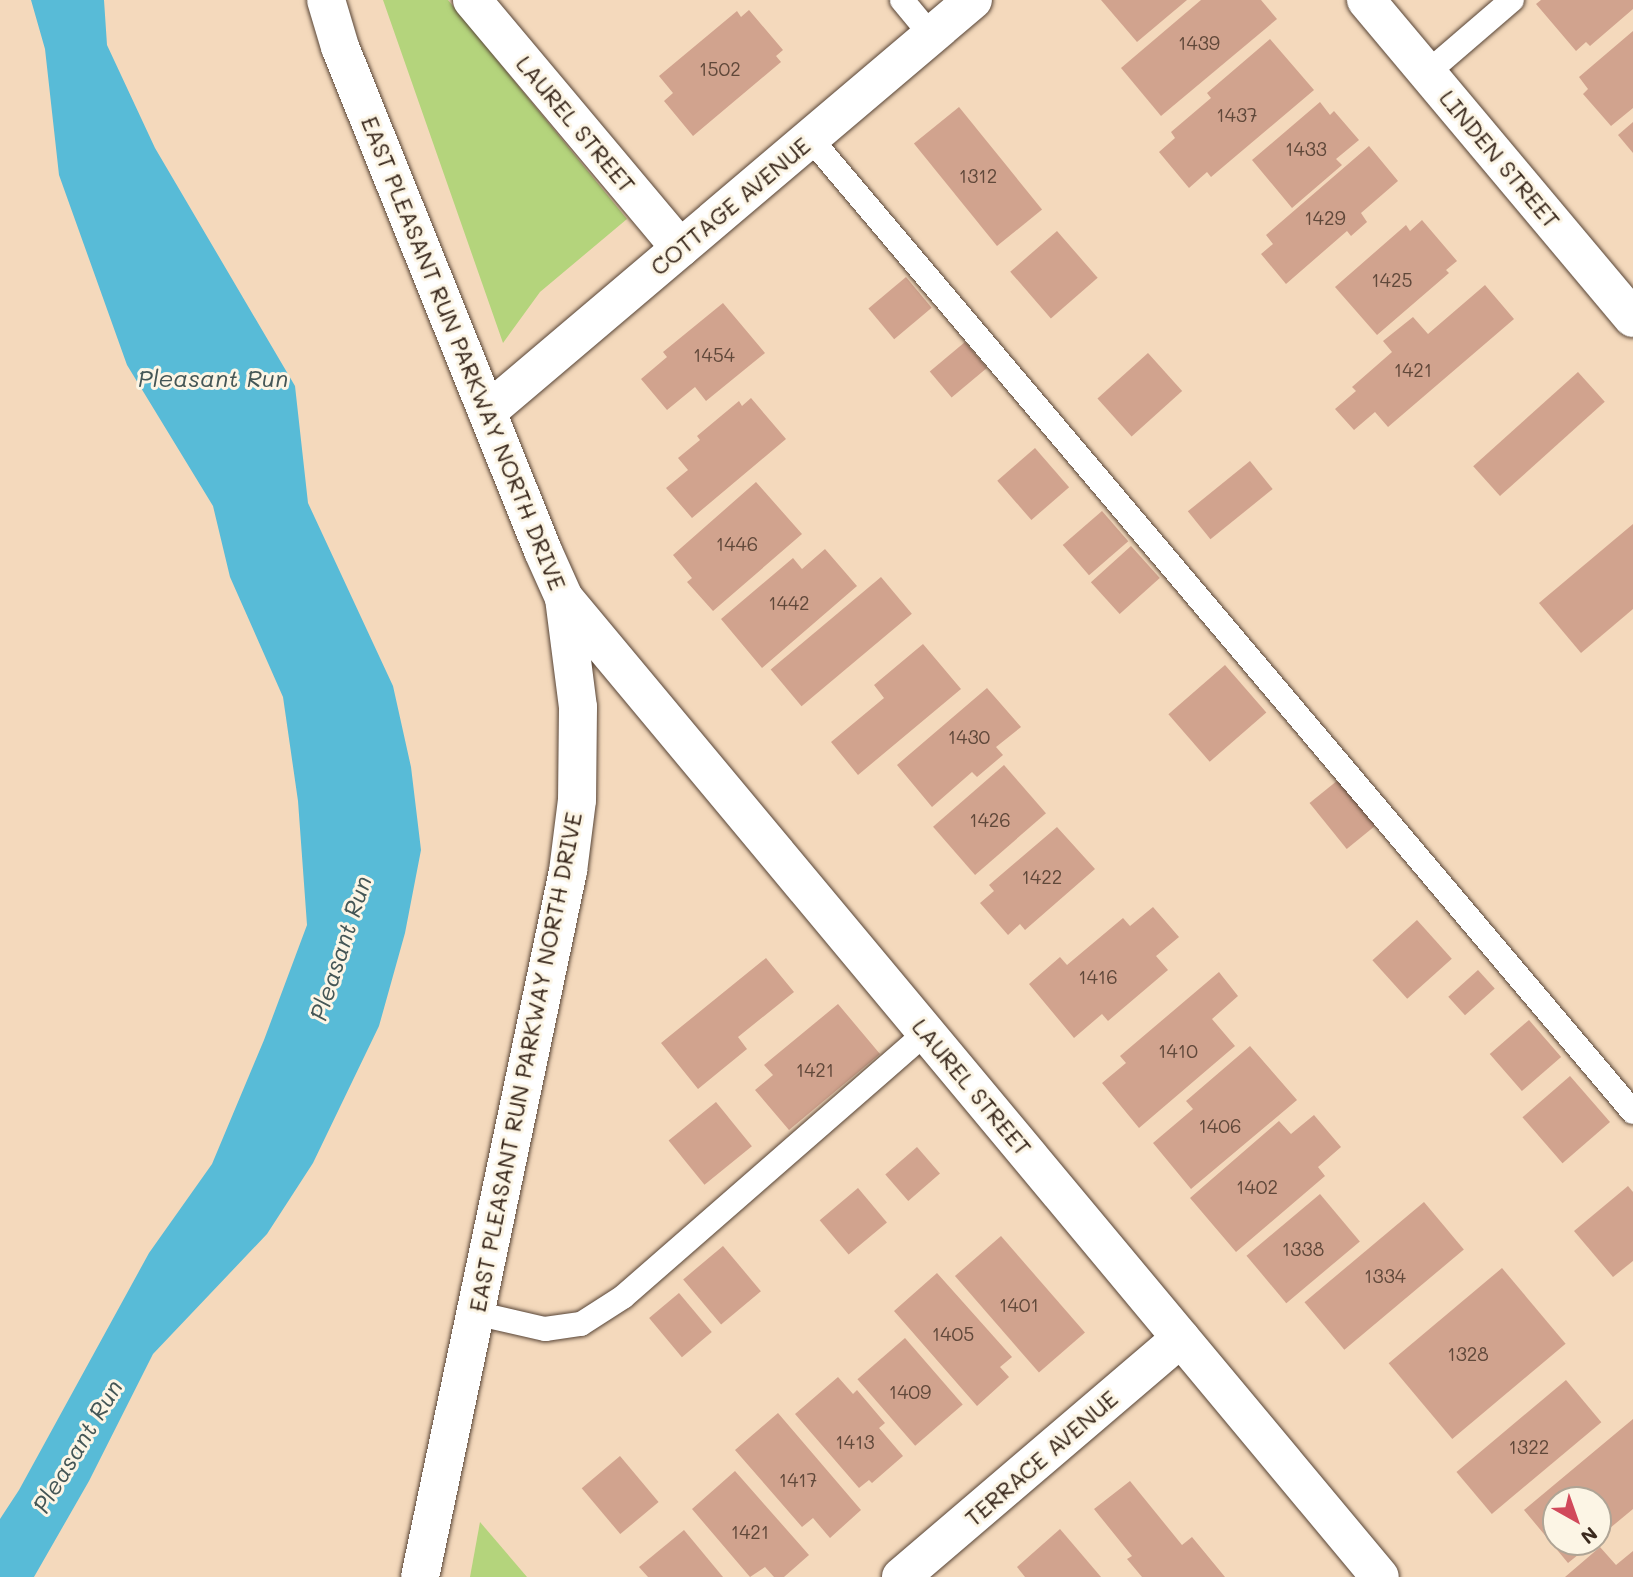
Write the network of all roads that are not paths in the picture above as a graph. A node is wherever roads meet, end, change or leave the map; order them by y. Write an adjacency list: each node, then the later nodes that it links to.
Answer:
1 (326, 0): 12 (street, EAST PLEASANT RUN PARKWAY NORTH DRIVE)
2 (472, 0): 10 (street, LAUREL STREET)
3 (902, 0): 7 (lane)
4 (972, 0): 7 (street, COTTAGE AVENUE)
5 (1366, 0): 8 (street, LINDEN STREET)
6 (1512, 0): 8 (lane)
7 (931, 35): 9 (street, COTTAGE AVENUE)
8 (1427, 73): 11 (street, LINDEN STREET)
9 (810, 138): 10 (street, COTTAGE AVENUE); 15 (lane)
10 (680, 248): 12 (street, COTTAGE AVENUE)
11 (1633, 318)
12 (487, 412): 13 (street, EAST PLEASANT RUN PARKWAY NORTH DRIVE)
13 (564, 598): 14 (street, LAUREL STREET); 16 (street, EAST PLEASANT RUN PARKWAY NORTH DRIVE)
14 (927, 1032): 16 (lane); 17 (street, LAUREL STREET)
15 (1633, 1112)
16 (475, 1313): 18 (street, EAST PLEASANT RUN PARKWAY NORTH DRIVE)
17 (1181, 1338): 19 (street, TERRACE AVENUE); 20 (street, LAUREL STREET)
18 (420, 1577)
19 (901, 1577)
20 (1380, 1577)

